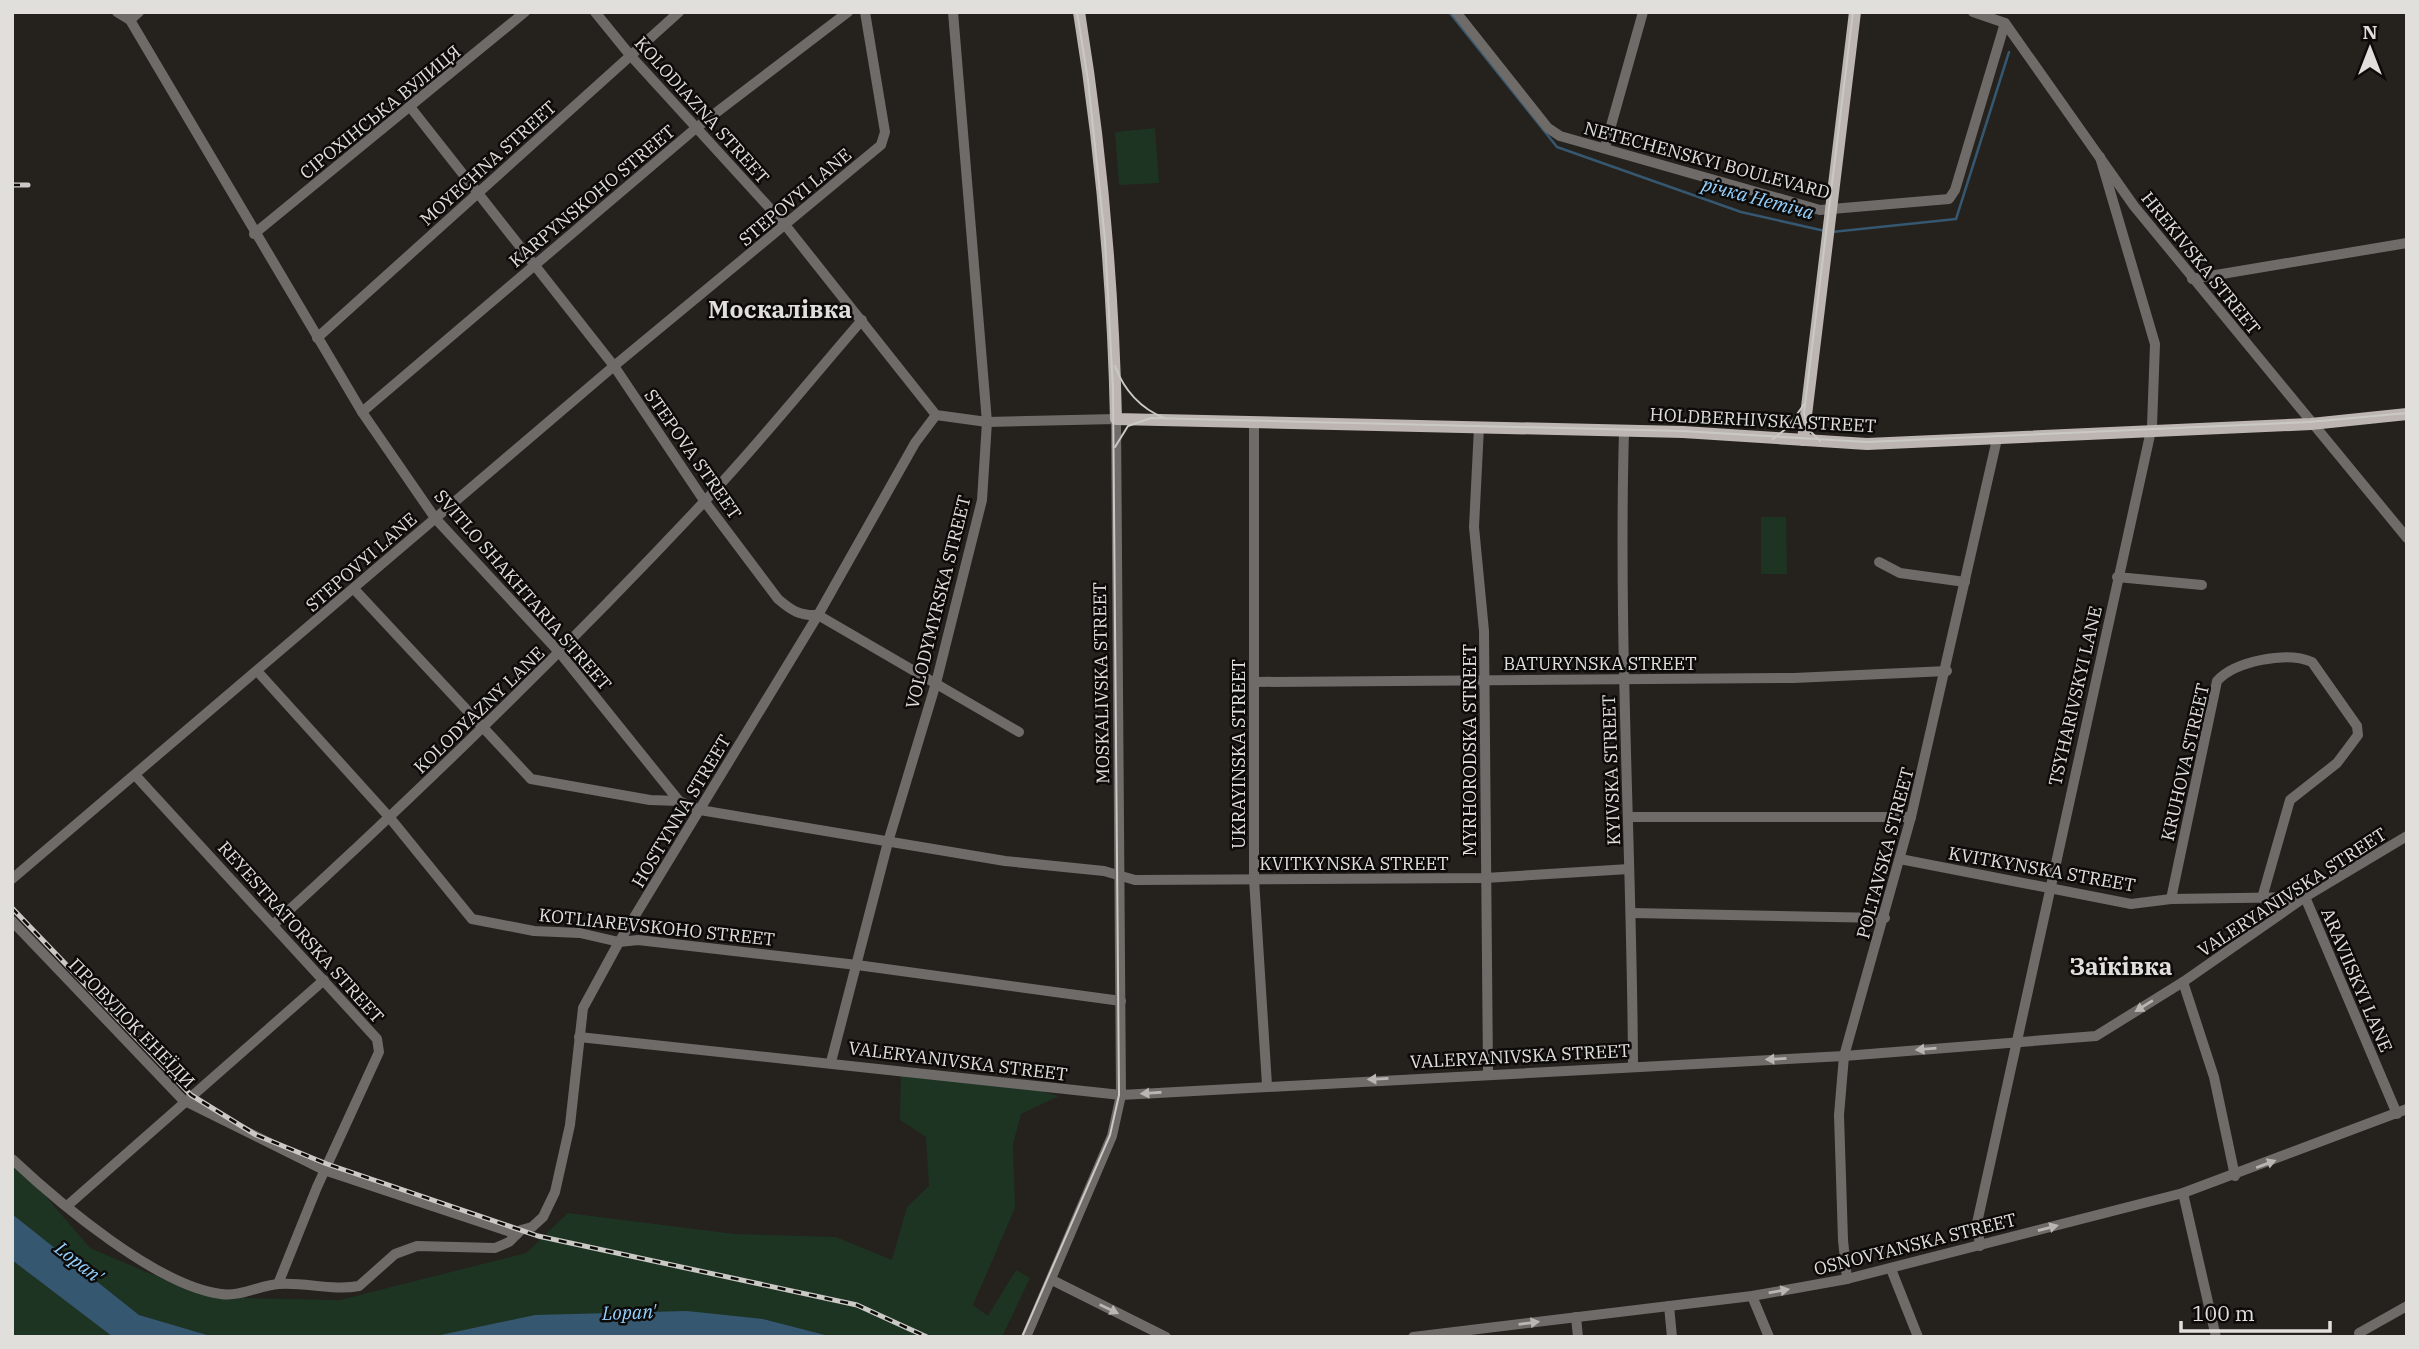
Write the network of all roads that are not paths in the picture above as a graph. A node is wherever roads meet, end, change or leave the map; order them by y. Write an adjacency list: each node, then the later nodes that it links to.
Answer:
1 (117, 12): 14 (street, SVITLO SHAKHTARIA STREET)
2 (139, 12): 14 (street)
3 (525, 12): 17 (street, СІРОХІНСЬКА ВУЛИЦЯ)
4 (595, 12): 16 (street, KOLODIAZNA STREET)
5 (680, 12): 16 (street, MOYECHNA STREET)
6 (849, 12): 18 (street, KARPYNSKOHO STREET)
7 (865, 12): 23 (street, STEPOVYI LANE)
8 (954, 12): 35 (street, VOLODYMYRSKA STREET)
9 (1079, 12): 34 (main road, MOSKALIVSKA STREET)
10 (1456, 12): 19 (street, NETECHENSKYI BOULEVARD)
11 (1643, 12): 19 (street)
12 (1855, 12): 22 (main road)
13 (1973, 12): 15 (street)
14 (130, 20): 24 (street, SVITLO SHAKHTARIA STREET)
15 (2005, 23): 20 (street, HREKIVSKA STREET); 22 (street, NETECHENSKYI BOULEVARD)
16 (630, 55): 18 (street, KOLODIAZNA STREET); 21 (street, MOYECHNA STREET)
17 (411, 108): 21 (street, STEPOVA STREET); 24 (street, СІРОХІНСЬКА ВУЛИЦЯ)
18 (696, 128): 23 (street, KOLODIAZNA STREET); 26 (street, KARPYNSKOHO STREET)
19 (1605, 147): 22 (street, NETECHENSKYI BOULEVARD)
20 (2100, 157): 27 (street, HREKIVSKA STREET); 40 (street, TSYHARIVSKYI LANE)
21 (480, 193): 26 (street, STEPOVA STREET); 29 (street, MOYECHNA STREET)
22 (1829, 210): 42 (main road)
23 (786, 226): 28 (street, KOLODIAZNA STREET); 30 (street, STEPOVYI LANE)
24 (254, 234): 29 (street, SVITLO SHAKHTARIA STREET)
25 (2407, 243): 27 (street)
26 (535, 265): 30 (street, STEPOVA STREET); 31 (street, KARPYNSKOHO STREET)
27 (2192, 279): 37 (street, HREKIVSKA STREET)
28 (862, 320): 33 (street, KOLODIAZNA STREET); 43 (street, KOLODYAZNY LANE)
29 (317, 338): 31 (street, SVITLO SHAKHTARIA STREET)
30 (614, 366): 43 (street, STEPOVA STREET); 44 (street, STEPOVYI LANE)
31 (362, 412): 44 (street, SVITLO SHAKHTARIA STREET)
32 (2407, 414): 37 (main road, HOLDBERHIVSKA STREET)
33 (936, 415): 35 (street); 51 (street, HOSTYNNA STREET)
34 (1116, 419): 35 (street); 36 (main road, HOLDBERHIVSKA STREET); 71 (street, MOSKALIVSKA STREET)
35 (987, 422): 58 (street, VOLODYMYRSKA STREET)
36 (1254, 423): 38 (main road, HOLDBERHIVSKA STREET); 57 (street, UKRAYINSKA STREET)
37 (2311, 424): 40 (main road, HOLDBERHIVSKA STREET); 45 (street, HREKIVSKA STREET)
38 (1479, 427): 39 (main road, HOLDBERHIVSKA STREET); 56 (street, MYRHORODSKA STREET)
39 (1625, 431): 42 (main road, HOLDBERHIVSKA STREET); 55 (street, KYIVSKA STREET)
40 (2151, 432): 41 (main road, HOLDBERHIVSKA STREET); 47 (street, TSYHARIVSKYI LANE)
41 (1997, 439): 42 (main road, HOLDBERHIVSKA STREET); 48 (street, POLTAVSKA STREET)
42 (1803, 440)
43 (705, 502): 51 (street, STEPOVA STREET); 52 (street, KOLODYAZNY LANE)
44 (435, 518): 50 (street, STEPOVYI LANE); 52 (street, SVITLO SHAKHTARIA STREET)
45 (2407, 538)
46 (1879, 562): 48 (street)
47 (2117, 577): 49 (street); 75 (street, TSYHARIVSKYI LANE)
48 (1965, 582): 53 (street, POLTAVSKA STREET)
49 (2202, 585)
50 (355, 590): 54 (street, STEPOVYI LANE); 59 (street)
51 (818, 615): 58 (street, STEPOVA STREET); 63 (street, HOSTYNNA STREET)
52 (560, 653): 59 (street, KOLODYAZNY LANE); 62 (street, SVITLO SHAKHTARIA STREET)
53 (1947, 671): 55 (street, BATURYNSKA STREET); 65 (street, POLTAVSKA STREET)
54 (258, 672): 61 (street, STEPOVYI LANE); 66 (street, KOTLIAREVSKOHO STREET)
55 (1624, 677): 56 (street, BATURYNSKA STREET); 64 (street, KYIVSKA STREET)
56 (1482, 679): 57 (street, BATURYNSKA STREET); 72 (street, MYRHORODSKA STREET)
57 (1254, 682): 74 (street, UKRAYINSKA STREET)
58 (936, 683): 60 (street, STEPOVA STREET); 68 (street, VOLODYMYRSKA STREET)
59 (485, 728): 62 (street); 66 (street, KOLODYAZNY LANE)
60 (1019, 732)
61 (135, 775): 73 (street, STEPOVYI LANE); 82 (street, REYESTRATORSKA STREET)
62 (679, 801): 63 (street, SVITLO SHAKHTARIA STREET)
63 (700, 810): 68 (street, SVITLO SHAKHTARIA STREET); 83 (street, HOSTYNNA STREET)
64 (1629, 817): 65 (street); 70 (street, KYIVSKA STREET)
65 (1912, 817): 69 (street, POLTAVSKA STREET)
66 (390, 818): 82 (street, KOLODYAZNY LANE); 83 (street, KOTLIAREVSKOHO STREET)
67 (2407, 836): 76 (street, VALERYANIVSKA STREET)
68 (888, 842): 71 (street, SVITLO SHAKHTARIA STREET); 84 (street, VOLODYMYRSKA STREET)
69 (1900, 859): 75 (street, KVITKYNSKA STREET); 80 (street, POLTAVSKA STREET)
70 (1629, 869): 72 (street, KVITKYNSKA STREET); 79 (street, KYIVSKA STREET)
71 (1121, 878): 74 (street, KVITKYNSKA STREET); 87 (street, MOSKALIVSKA STREET)
72 (1485, 878): 74 (street, KVITKYNSKA STREET); 93 (street, MYRHORODSKA STREET)
73 (12, 879)
74 (1254, 879): 94 (street, UKRAYINSKA STREET)
75 (2048, 889): 78 (street, KVITKYNSKA STREET); 89 (street, TSYHARIVSKYI LANE)
76 (2305, 897): 77 (street, KVITKYNSKA STREET); 86 (street, VALERYANIVSKA STREET); 97 (street, ARAVIISKYI LANE)
77 (2262, 898): 78 (street, KVITKYNSKA STREET); 78 (street, KRUHOVA STREET)
78 (2171, 899)
79 (1632, 913): 80 (street); 92 (street, KYIVSKA STREET)
80 (1885, 918): 90 (street, POLTAVSKA STREET)
81 (12, 921): 96 (street, ПРОВУЛОК ЕНЕЇДИ)
82 (274, 924): 85 (street, REYESTRATORSKA STREET)
83 (619, 942): 84 (street, KOTLIAREVSKOHO STREET); 88 (street, HOSTYNNA STREET)
84 (857, 965): 87 (street, KOTLIAREVSKOHO STREET); 91 (street, VOLODYMYRSKA STREET)
85 (324, 980): 96 (street); 99 (street, REYESTRATORSKA STREET)
86 (2183, 982): 89 (street, VALERYANIVSKA STREET, one-way to 89); 100 (street)
87 (1121, 1001): 95 (street, MOSKALIVSKA STREET)
88 (579, 1037): 91 (street, VALERYANIVSKA STREET); 103 (street, HOSTYNNA STREET)
89 (2015, 1042): 90 (street, VALERYANIVSKA STREET, one-way to 90); 104 (street, TSYHARIVSKYI LANE)
90 (1844, 1056): 92 (street, VALERYANIVSKA STREET, one-way to 92); 106 (street, POLTAVSKA STREET)
91 (831, 1062): 95 (street, VALERYANIVSKA STREET)
92 (1633, 1066): 93 (street, VALERYANIVSKA STREET)
93 (1488, 1073): 94 (street, VALERYANIVSKA STREET, one-way to 94)
94 (1267, 1085): 95 (street, VALERYANIVSKA STREET, one-way to 95)
95 (1121, 1095): 107 (street, MOSKALIVSKA STREET)
96 (183, 1101): 99 (street, ПРОВУЛОК ЕНЕЇДИ); 102 (street)
97 (2402, 1112): 100 (street, OSNOVYANSKA STREET, one-way to 97)
98 (12, 1158): 102 (street, HOSTYNNA STREET)
99 (324, 1170): 103 (street, ПРОВУЛОК ЕНЕЇДИ); 108 (street, REYESTRATORSKA STREET)
100 (2235, 1176): 101 (street, OSNOVYANSKA STREET)
101 (2183, 1193): 104 (street, OSNOVYANSKA STREET, one-way to 101); 122 (street)
102 (67, 1206): 108 (street, HOSTYNNA STREET)
103 (516, 1236): 108 (street, HOSTYNNA STREET)
104 (1980, 1246): 105 (street, OSNOVYANSKA STREET)
105 (1891, 1269): 106 (street, OSNOVYANSKA STREET); 121 (street)
106 (1847, 1279): 109 (street, OSNOVYANSKA STREET, one-way to 106)
107 (1052, 1280): 115 (street, MOSKALIVSKA STREET); 116 (street, one-way to 116)
108 (278, 1284)
109 (1752, 1296): 110 (street, OSNOVYANSKA STREET); 120 (street)
110 (1669, 1306): 112 (street, OSNOVYANSKA STREET); 119 (street)
111 (2407, 1306): 114 (street)
112 (1576, 1317): 113 (street, OSNOVYANSKA STREET, one-way to 112); 118 (street)
113 (1481, 1333): 117 (street, OSNOVYANSKA STREET)
114 (2358, 1333)
115 (1026, 1337)
116 (1166, 1337)
117 (1413, 1337)
118 (1578, 1337)
119 (1672, 1337)
120 (1769, 1337)
121 (1918, 1337)
122 (2216, 1337)

